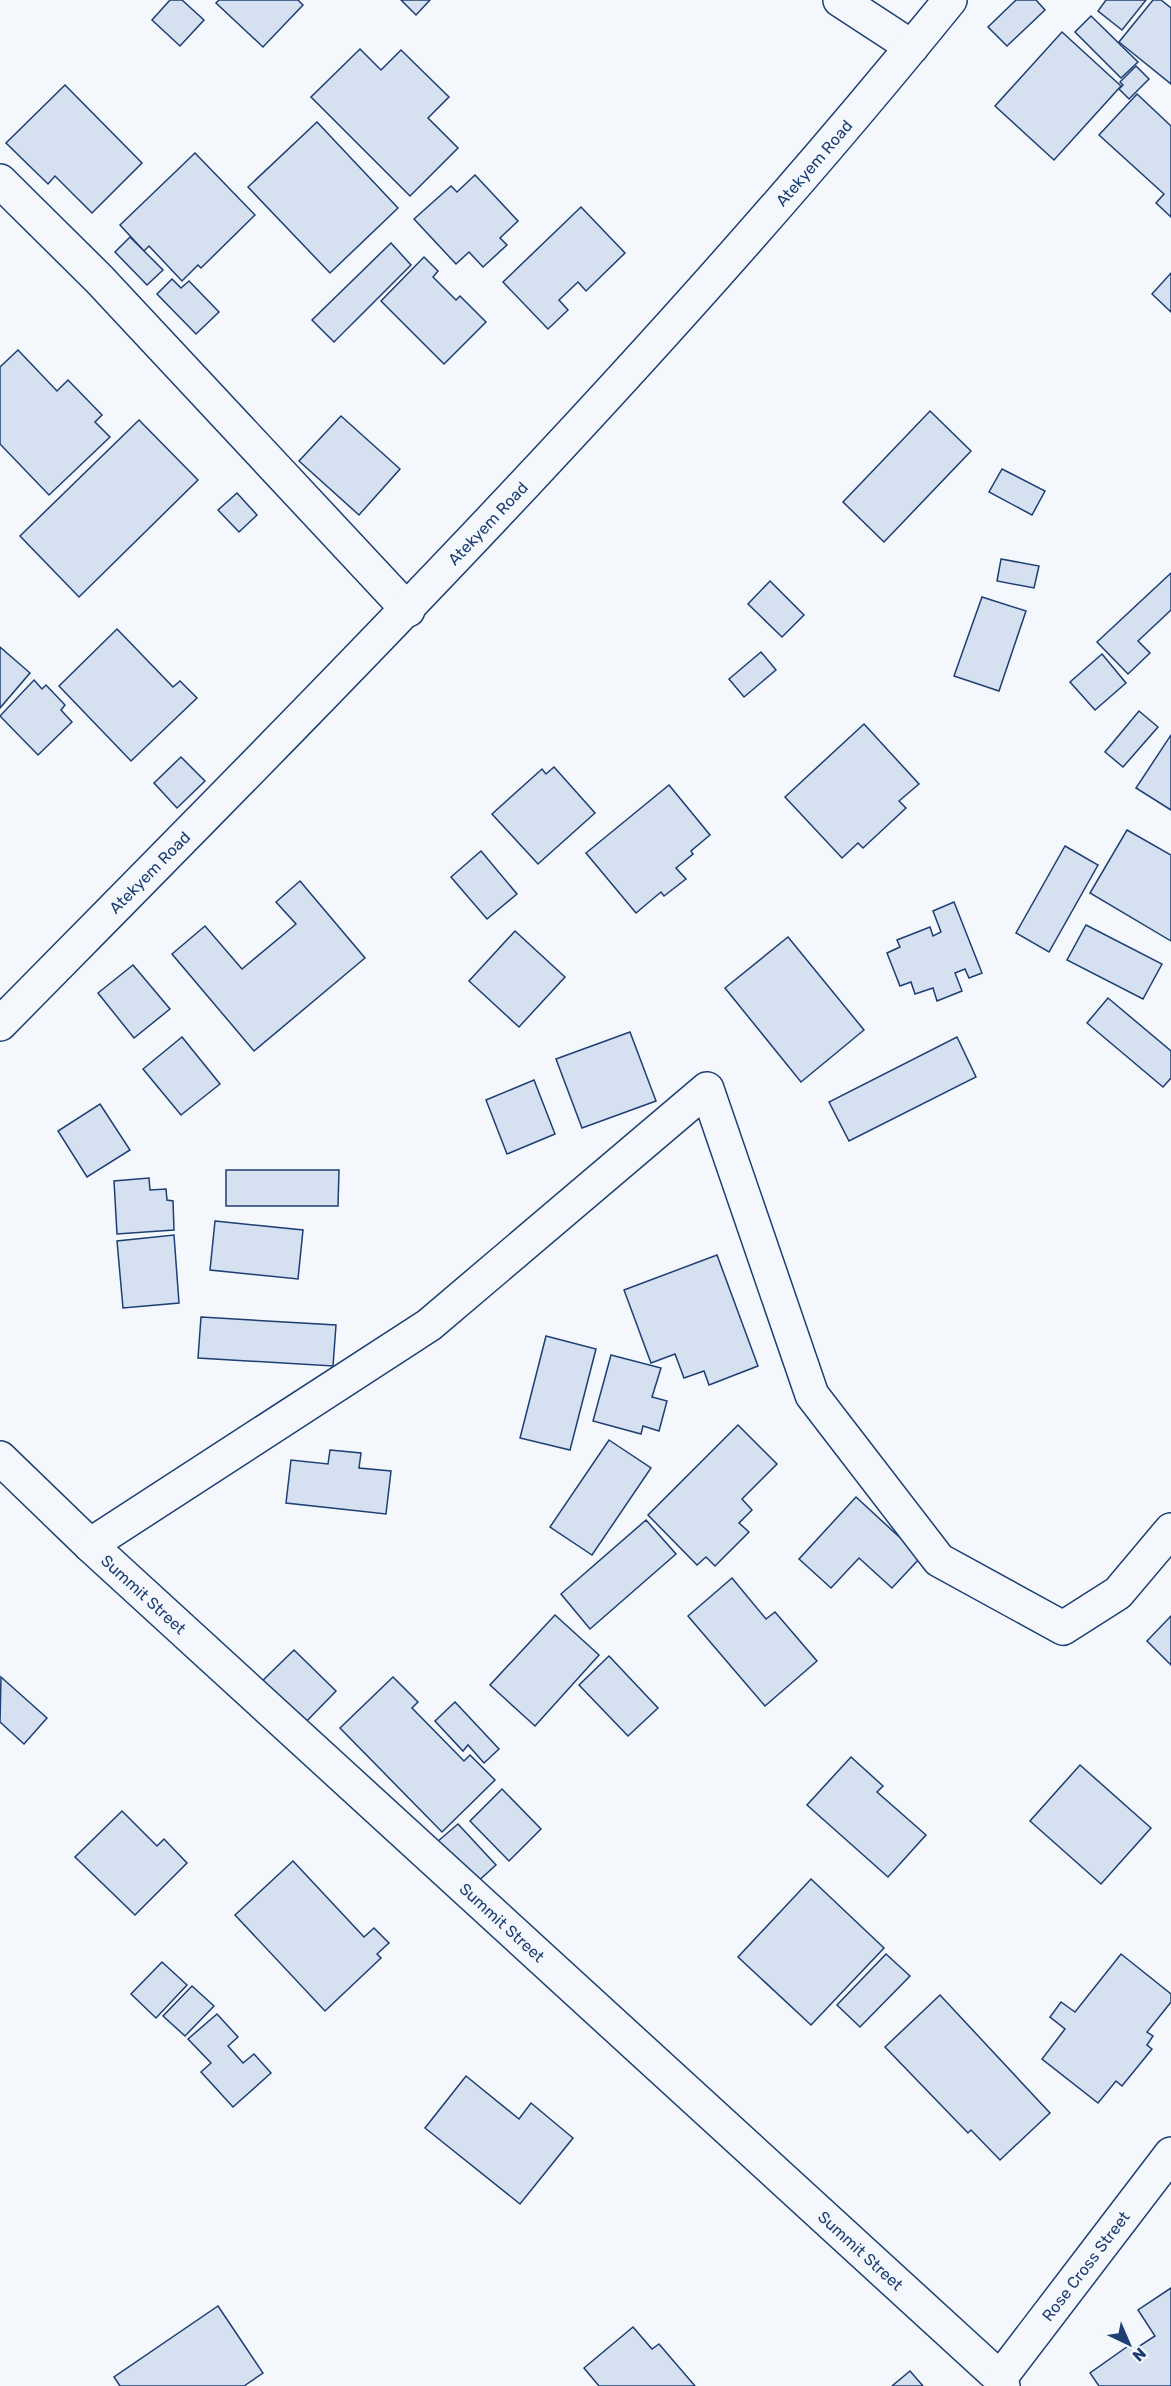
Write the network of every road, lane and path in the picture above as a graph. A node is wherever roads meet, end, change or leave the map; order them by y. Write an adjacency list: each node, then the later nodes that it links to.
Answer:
1 (840, 0): 3 (street)
2 (950, 0): 3 (street, Atekyem Road)
3 (912, 47): 5 (street, Atekyem Road)
4 (0, 181): 5 (street)
5 (408, 610): 6 (street, Atekyem Road)
6 (0, 1024)
7 (0, 1458): 9 (street, Summit Street)
8 (1171, 1530): 9 (street)
9 (90, 1545): 11 (street, Summit Street)
10 (1171, 2154): 11 (street, Rose Cross Street)
11 (1002, 2382)

